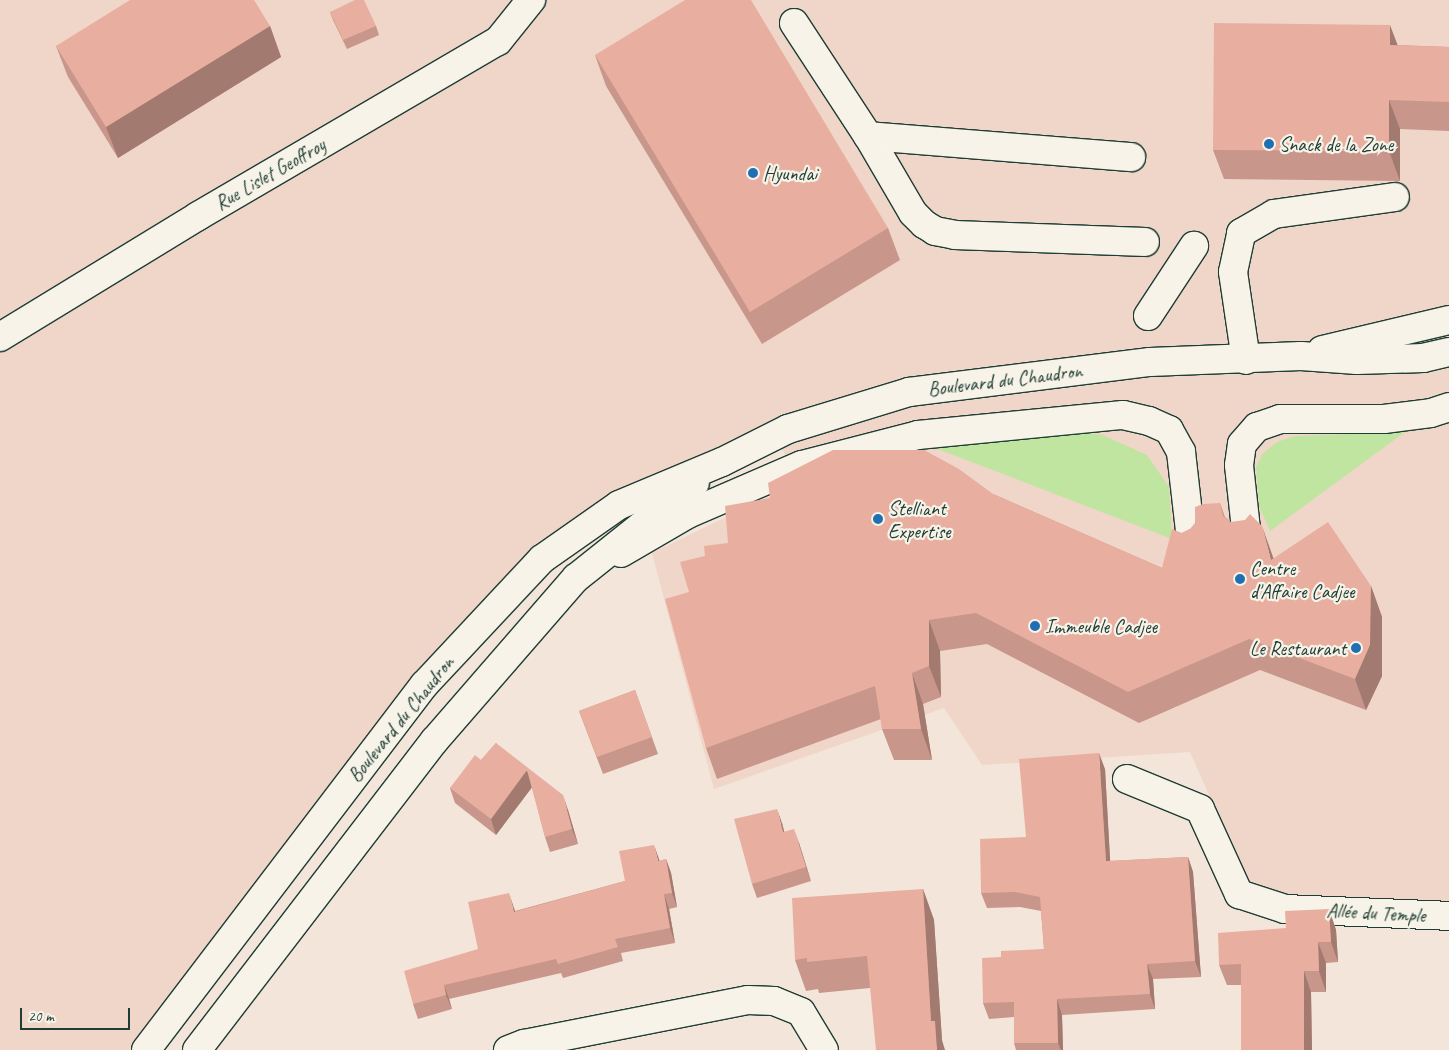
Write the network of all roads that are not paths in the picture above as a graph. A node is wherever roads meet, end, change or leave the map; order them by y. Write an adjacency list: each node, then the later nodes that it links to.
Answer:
1 (531, 0): 10 (main road, Rue Lislet Geoffroy)
2 (794, 23): 3 (main road)
3 (868, 136): 4 (main road); 6 (main road)
4 (1131, 157)
5 (1395, 197): 13 (main road)
6 (1145, 242)
7 (1194, 246): 8 (main road)
8 (1148, 316)
9 (1449, 320): 11 (main road, Boulevard du Chaudron)
10 (0, 337)
11 (1301, 356): 12 (main road, Boulevard du Chaudron); 13 (main road, Boulevard du Chaudron)
12 (1440, 357)
13 (1246, 360): 15 (main road, Boulevard du Chaudron)
14 (1449, 407): 18 (main road)
15 (788, 429): 16 (main road, Boulevard du Chaudron); 17 (main road)
16 (722, 462): 20 (main road, Boulevard du Chaudron); 23 (main road, Boulevard du Chaudron)
17 (802, 465): 19 (main road); 20 (main road)
18 (1247, 538)
19 (1192, 548)
20 (576, 578): 24 (main road, Boulevard du Chaudron)
21 (1127, 779): 22 (main road, Allée du Temple)
22 (1449, 916)
23 (146, 1050)
24 (198, 1050)
25 (508, 1050): 26 (main road)
26 (824, 1050)

